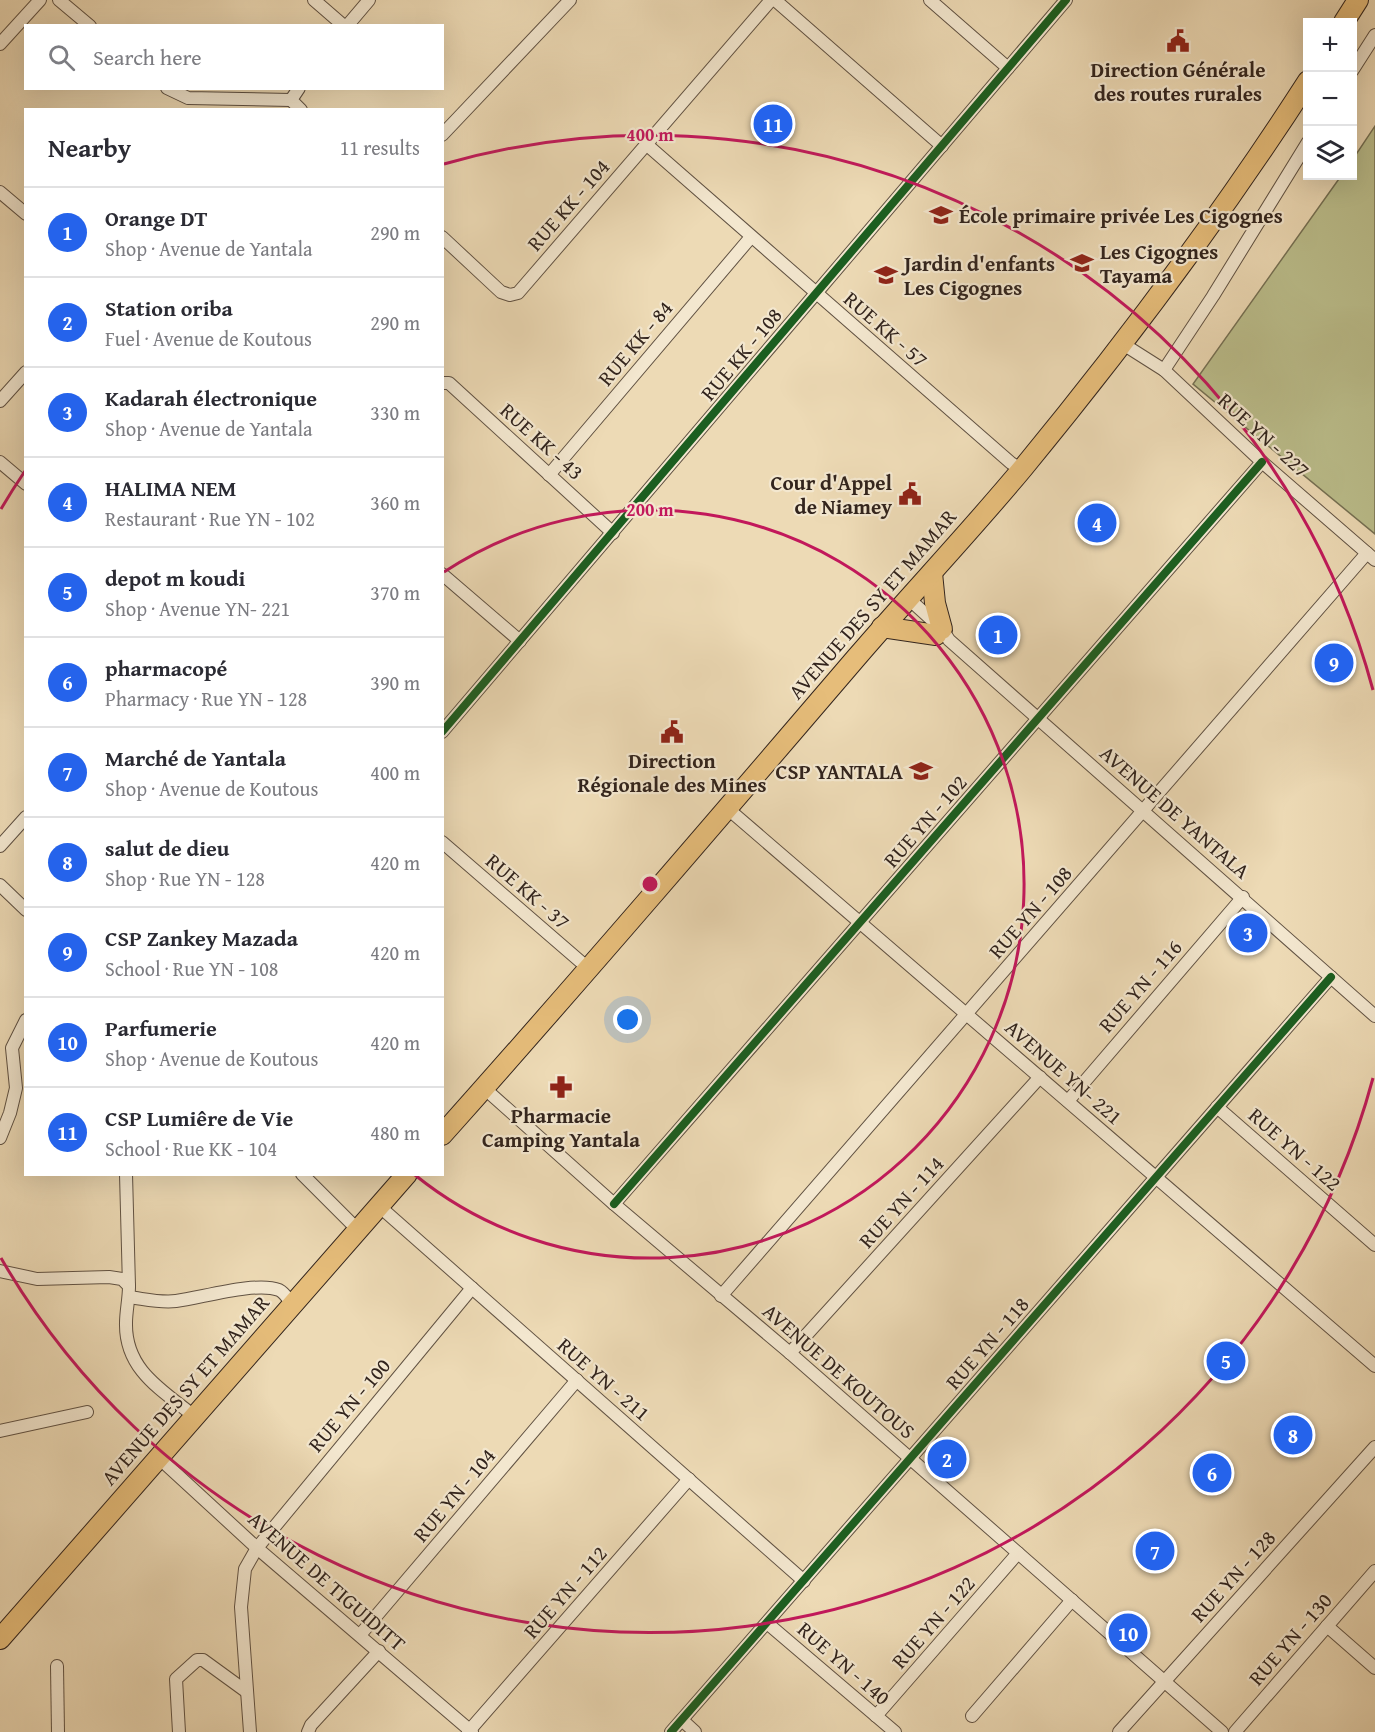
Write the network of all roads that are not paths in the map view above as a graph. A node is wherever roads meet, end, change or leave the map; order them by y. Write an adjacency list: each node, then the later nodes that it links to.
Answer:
1 (40, 0): 15 (street)
2 (59, 0): 11 (street)
3 (314, 0): 12 (street)
4 (369, 0): 13 (street)
5 (570, 0): 23 (street)
6 (773, 0): 24 (street, RUE KK - 104); 25 (street)
7 (930, 0): 17 (street)
8 (1066, 0): 17 (street, RUE KK - 108)
9 (1358, 0): 10 (highway)
10 (1347, 18)
11 (88, 24)
12 (344, 24)
13 (348, 24)
14 (1375, 35): 16 (street)
15 (0, 44)
16 (1357, 64)
17 (1008, 68): 25 (street, RUE KK - 108)
18 (1303, 88): 32 (highway, AVENUE DES SY ET MAMAR)
19 (171, 90): 21 (street)
20 (298, 90): 21 (street)
21 (291, 100): 22 (street)
22 (299, 108)
23 (444, 133)
24 (646, 144): 29 (street, RUE KK - 57); 30 (street, RUE KK - 104)
25 (942, 146): 31 (street, RUE KK - 108)
26 (1303, 150): 33 (street)
27 (0, 192): 28 (street)
28 (24, 212)
29 (751, 237): 31 (street, RUE KK - 57); 40 (street, RUE KK - 84)
30 (444, 239)
31 (816, 294): 39 (street, RUE KK - 57); 42 (street, RUE KK - 108)
32 (1123, 344): 33 (street, RUE YN - 227); 39 (highway, AVENUE DES SY ET MAMAR)
33 (1164, 370): 38 (street, RUE YN - 227)
34 (24, 374): 36 (street)
35 (444, 383): 40 (street, RUE KK - 43)
36 (0, 401)
37 (0, 462): 41 (street)
38 (1262, 462): 43 (street, RUE YN - 227); 50 (street, RUE YN - 102)
39 (1022, 470): 44 (highway, AVENUE DES SY ET MAMAR)
40 (549, 475): 42 (street, RUE KK - 43)
41 (24, 482)
42 (612, 533): 49 (street, RUE KK - 108)
43 (1371, 556): 53 (street, RUE YN - 108)
44 (932, 573): 46 (highway, AVENUE DES SY ET MAMAR); 48 (highway)
45 (444, 576): 49 (street)
46 (906, 602): 47 (highway, AVENUE DES SY ET MAMAR); 48 (street, AVENUE DE YANTALA)
47 (882, 627): 48 (highway); 52 (highway, AVENUE DES SY ET MAMAR)
48 (942, 634): 50 (street, AVENUE DE YANTALA)
49 (520, 641): 51 (street, RUE KK - 108)
50 (1039, 718): 53 (street, AVENUE DE YANTALA); 60 (street, RUE YN - 102)
51 (444, 730)
52 (727, 808): 60 (street, AVENUE YN- 221); 61 (highway, AVENUE DES SY ET MAMAR)
53 (1144, 811): 58 (street, AVENUE DE YANTALA); 63 (street, RUE YN - 108)
54 (24, 819): 56 (street)
55 (444, 844): 61 (street, RUE KK - 37)
56 (0, 846)
57 (0, 885): 59 (street)
58 (1243, 897): 62 (street, AVENUE DE YANTALA); 68 (street, RUE YN - 116)
59 (24, 908)
60 (861, 922): 63 (street, AVENUE YN- 221); 76 (street, RUE YN - 102)
61 (589, 969): 67 (highway, AVENUE DES SY ET MAMAR)
62 (1331, 977): 64 (street, AVENUE DE YANTALA); 69 (street, RUE YN - 118)
63 (967, 1014): 66 (street, AVENUE YN- 221); 83 (street, RUE YN - 108)
64 (1375, 1016)
65 (24, 1024): 71 (street)
66 (1040, 1077): 68 (street, AVENUE YN- 221); 85 (street, RUE YN - 114)
67 (484, 1088): 70 (highway, AVENUE DES SY ET MAMAR); 76 (street, AVENUE DE KOUTOUS)
68 (1068, 1101): 75 (street, AVENUE YN- 221)
69 (1217, 1107): 75 (street, RUE YN - 118); 79 (street, RUE YN - 122)
70 (444, 1133)
71 (0, 1138)
72 (126, 1176): 82 (street)
73 (304, 1176): 78 (street)
74 (405, 1176): 77 (highway, AVENUE DES SY ET MAMAR)
75 (1156, 1177): 86 (street, AVENUE YN- 221); 93 (street, RUE YN - 118)
76 (614, 1204): 83 (street, AVENUE DE KOUTOUS)
77 (379, 1206): 78 (highway, AVENUE DES SY ET MAMAR); 81 (street, RUE YN - 211)
78 (358, 1230): 84 (highway, AVENUE DES SY ET MAMAR)
79 (1375, 1245)
80 (0, 1271): 82 (street)
81 (472, 1288): 87 (street, RUE YN - 211); 95 (street, RUE YN - 100)
82 (129, 1292): 84 (street); 89 (street)
83 (722, 1296): 85 (street, AVENUE DE KOUTOUS)
84 (292, 1304): 89 (highway, AVENUE DES SY ET MAMAR)
85 (790, 1353): 93 (street, AVENUE DE KOUTOUS)
86 (1375, 1366)
87 (577, 1380): 94 (street, RUE YN - 211); 102 (street, RUE YN - 104)
88 (87, 1412): 90 (street)
89 (194, 1416): 92 (highway, AVENUE DES SY ET MAMAR)
90 (0, 1431)
91 (1375, 1447): 107 (street, RUE YN - 128)
92 (158, 1457): 95 (street, AVENUE DE TIGUIDITT); 103 (highway, AVENUE DES SY ET MAMAR)
93 (911, 1458): 96 (street, AVENUE DE KOUTOUS); 98 (street, RUE YN - 118)
94 (689, 1479): 98 (street, RUE YN - 211); 112 (street, RUE YN - 112)
95 (257, 1548): 102 (street, AVENUE DE TIGUIDITT); 108 (street, RUE YN - 100)
96 (1018, 1552): 99 (street, AVENUE DE KOUTOUS); 109 (street, RUE YN - 122)
97 (1375, 1571): 101 (street, RUE YN - 130)
98 (804, 1581): 100 (street, RUE YN - 118)
99 (1072, 1600): 107 (street, AVENUE DE KOUTOUS); 110 (street)
100 (767, 1623): 109 (street, RUE YN - 140); 111 (street, RUE YN - 118)
101 (1327, 1626): 106 (street); 122 (street, RUE YN - 130)
102 (360, 1635): 104 (street, AVENUE DE TIGUIDITT)
103 (0, 1639)
104 (379, 1651): 112 (street, AVENUE DE TIGUIDITT); 116 (street)
105 (57, 1666): 113 (street)
106 (1375, 1668)
107 (1165, 1681): 120 (street, RUE YN - 128); 121 (street, AVENUE DE KOUTOUS)
108 (247, 1692): 114 (street); 115 (street, RUE YN - 100)
109 (876, 1716): 119 (street, RUE YN - 140)
110 (972, 1716)
111 (682, 1720): 117 (street, RUE YN - 118); 118 (street)
112 (470, 1731)
113 (58, 1732)
114 (179, 1732)
115 (250, 1732)
116 (308, 1732)
117 (671, 1732)
118 (695, 1732)
119 (895, 1732)
120 (1119, 1732)
121 (1222, 1732)
122 (1234, 1732)

